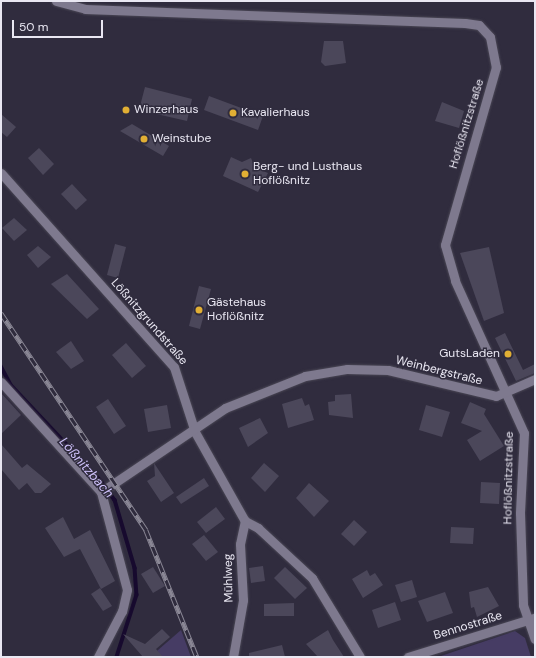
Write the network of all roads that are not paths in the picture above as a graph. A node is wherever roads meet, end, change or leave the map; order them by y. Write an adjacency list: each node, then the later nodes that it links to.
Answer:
1 (56, 1): 5 (street, Hoflößnitzstraße)
2 (1, 173): 6 (street, Lößnitzgrundstraße)
3 (535, 379): 5 (street, Weinbergstraße)
4 (1, 382): 7 (street)
5 (505, 393): 6 (street, Weinbergstraße); 9 (street, Hoflößnitzstraße)
6 (195, 432): 7 (street, Weinbergstraße); 8 (street, Lößnitzgrundstraße)
7 (102, 491): 11 (street)
8 (245, 521): 12 (street, Mühlweg); 13 (street, Lößnitzgrundstraße)
9 (532, 619): 10 (street, Hoflößnitzstraße); 14 (street, Bennostraße)
10 (535, 639)
11 (98, 657)
12 (232, 657)
13 (360, 657)
14 (408, 657)

